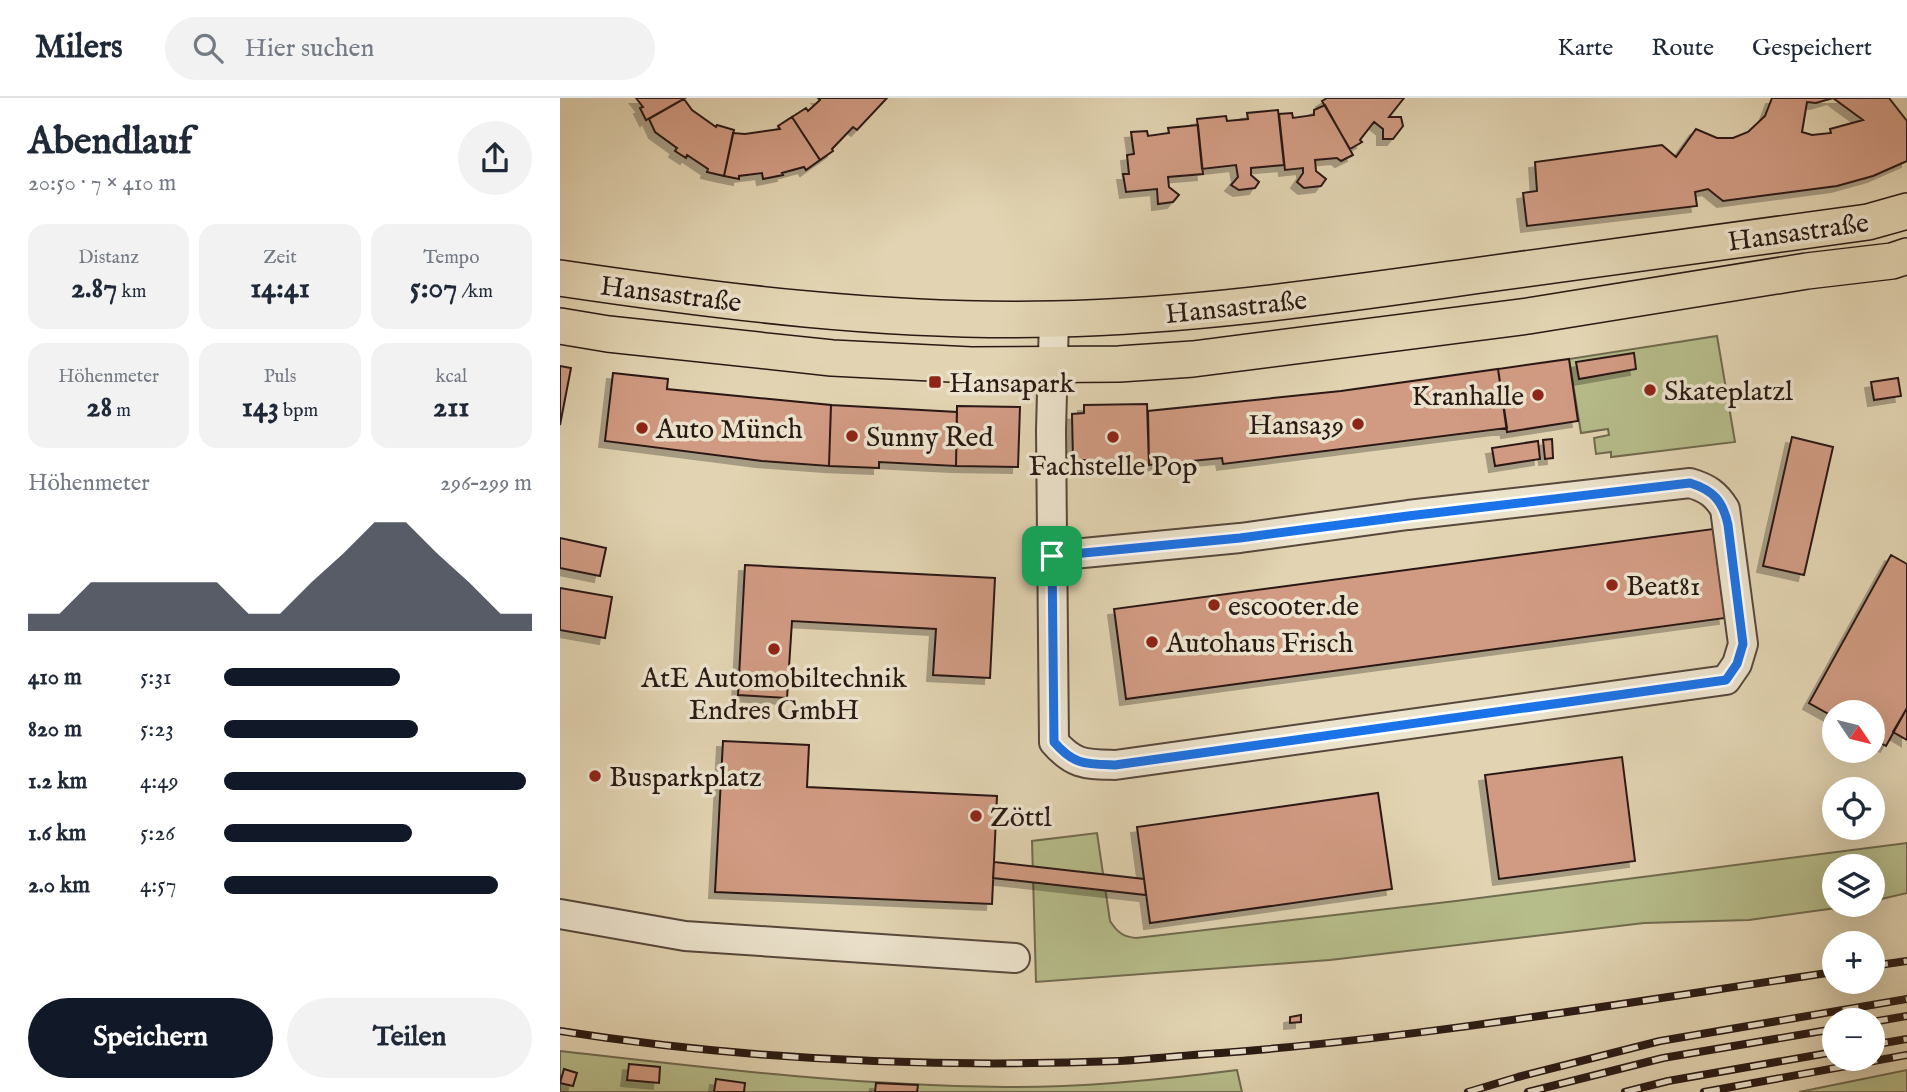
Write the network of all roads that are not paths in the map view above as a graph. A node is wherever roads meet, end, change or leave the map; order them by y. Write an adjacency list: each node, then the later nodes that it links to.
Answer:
1 (1907, 211): 4 (main road, Hansastraße)
2 (1902, 260): 6 (main road, Hansastraße)
3 (560, 278): 4 (main road, Hansastraße)
4 (1054, 319): 6 (lane)
5 (560, 326): 6 (main road, Hansastraße)
6 (1052, 366): 7 (lane)
7 (1052, 556): 7 (lane)
8 (560, 914): 9 (lane)
9 (1015, 958)

